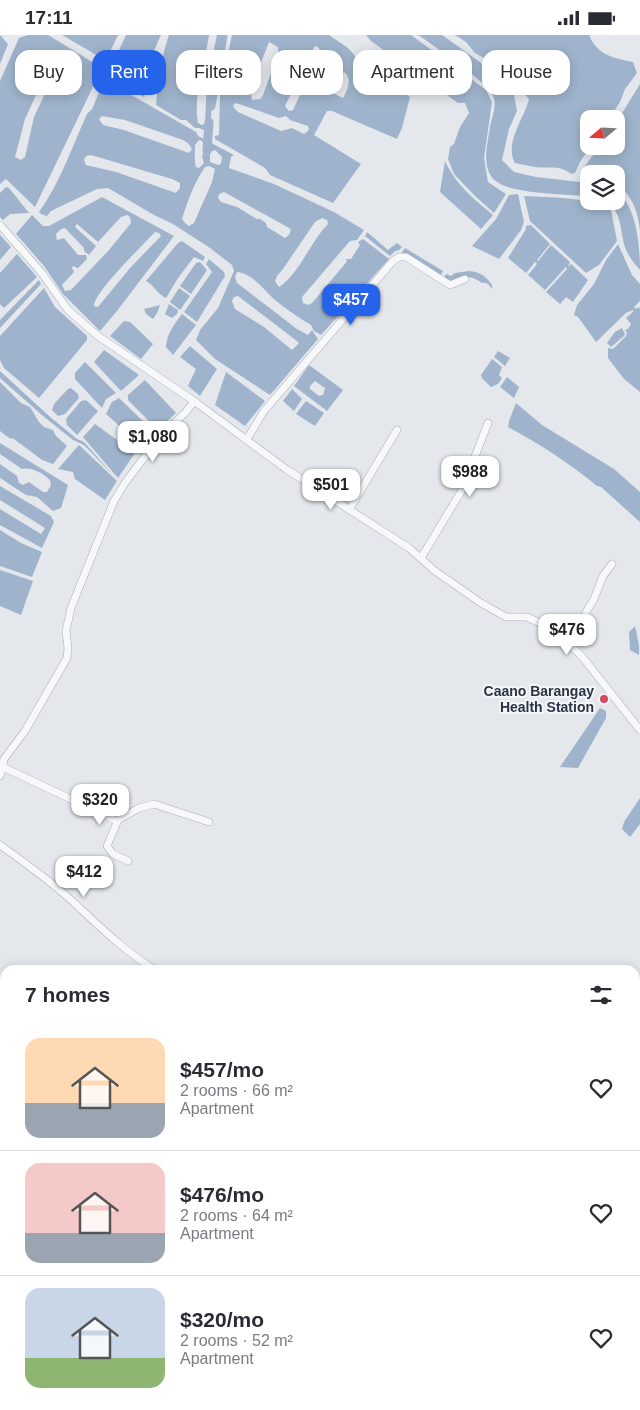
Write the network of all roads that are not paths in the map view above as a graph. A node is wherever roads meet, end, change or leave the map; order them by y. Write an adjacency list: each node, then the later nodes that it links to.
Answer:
1 (0, 225): 3 (street)
2 (465, 279): 6 (street)
3 (194, 401): 6 (street); 12 (street)
4 (488, 423): 8 (street)
5 (397, 430): 7 (street)
6 (247, 439): 7 (street)
7 (350, 510): 8 (street)
8 (421, 558): 10 (street)
9 (612, 563): 10 (street)
10 (568, 641): 11 (street)
11 (640, 730)
12 (3, 767): 13 (street); 14 (street)
13 (0, 777)
14 (118, 821): 15 (street); 17 (street)
15 (209, 822)
16 (0, 845): 18 (street)
17 (128, 861)
18 (148, 965)

